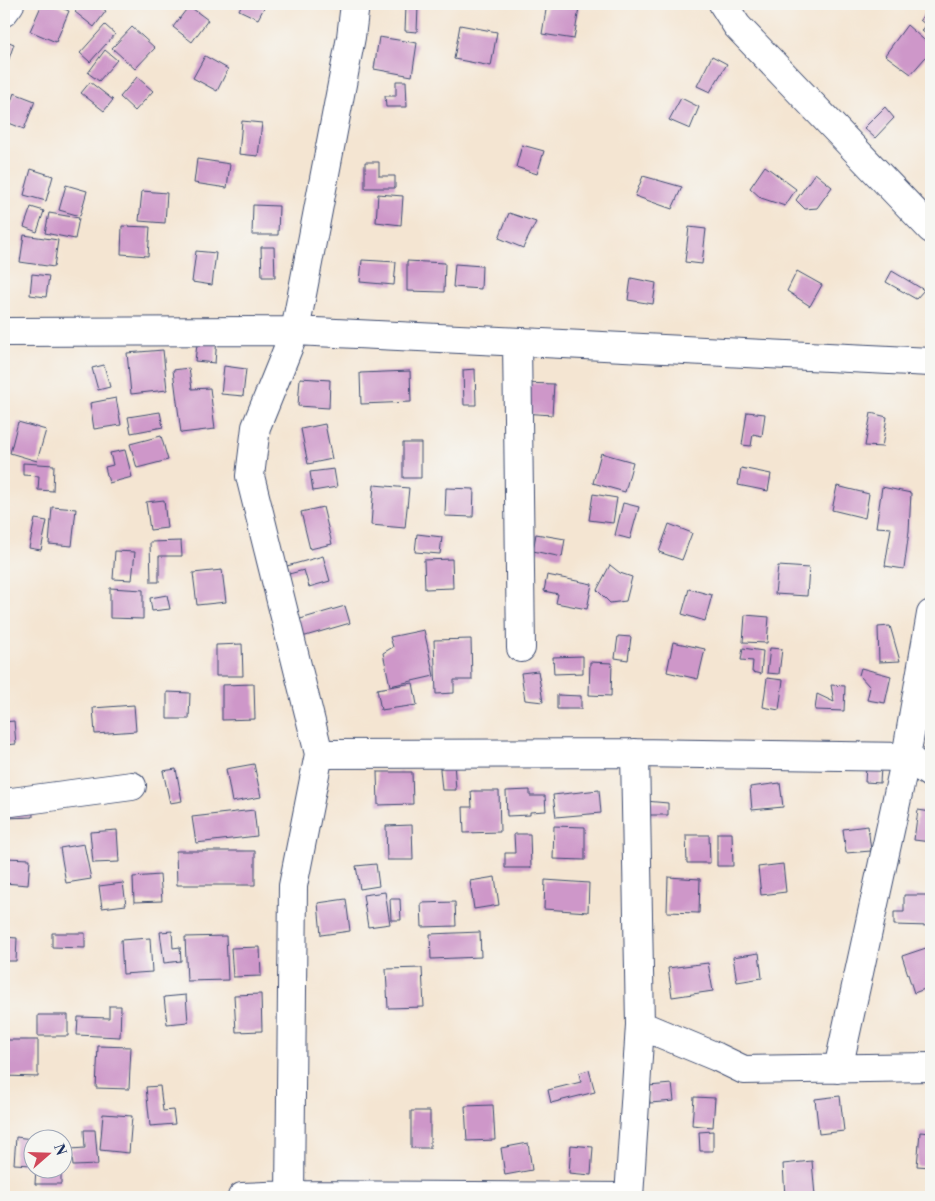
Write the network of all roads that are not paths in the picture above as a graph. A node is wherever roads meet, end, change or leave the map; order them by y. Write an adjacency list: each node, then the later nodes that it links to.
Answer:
1 (10, 4): 4 (street)
2 (355, 4): 6 (street)
3 (723, 4): 5 (street)
4 (4, 12)
5 (931, 229)
6 (296, 331): 7 (street); 8 (street); 13 (street)
7 (4, 332)
8 (517, 342): 9 (street); 11 (street)
9 (931, 362)
10 (931, 614): 14 (street)
11 (521, 648)
12 (635, 753): 13 (street); 14 (street); 18 (street)
13 (319, 754): 21 (street)
14 (906, 757): 15 (street); 20 (street)
15 (931, 774)
16 (132, 786): 17 (street)
17 (4, 803)
18 (640, 1025): 20 (street); 23 (street)
19 (931, 1067): 20 (street)
20 (838, 1068)
21 (289, 1196): 22 (street); 23 (street)
22 (242, 1197)
23 (629, 1197)

